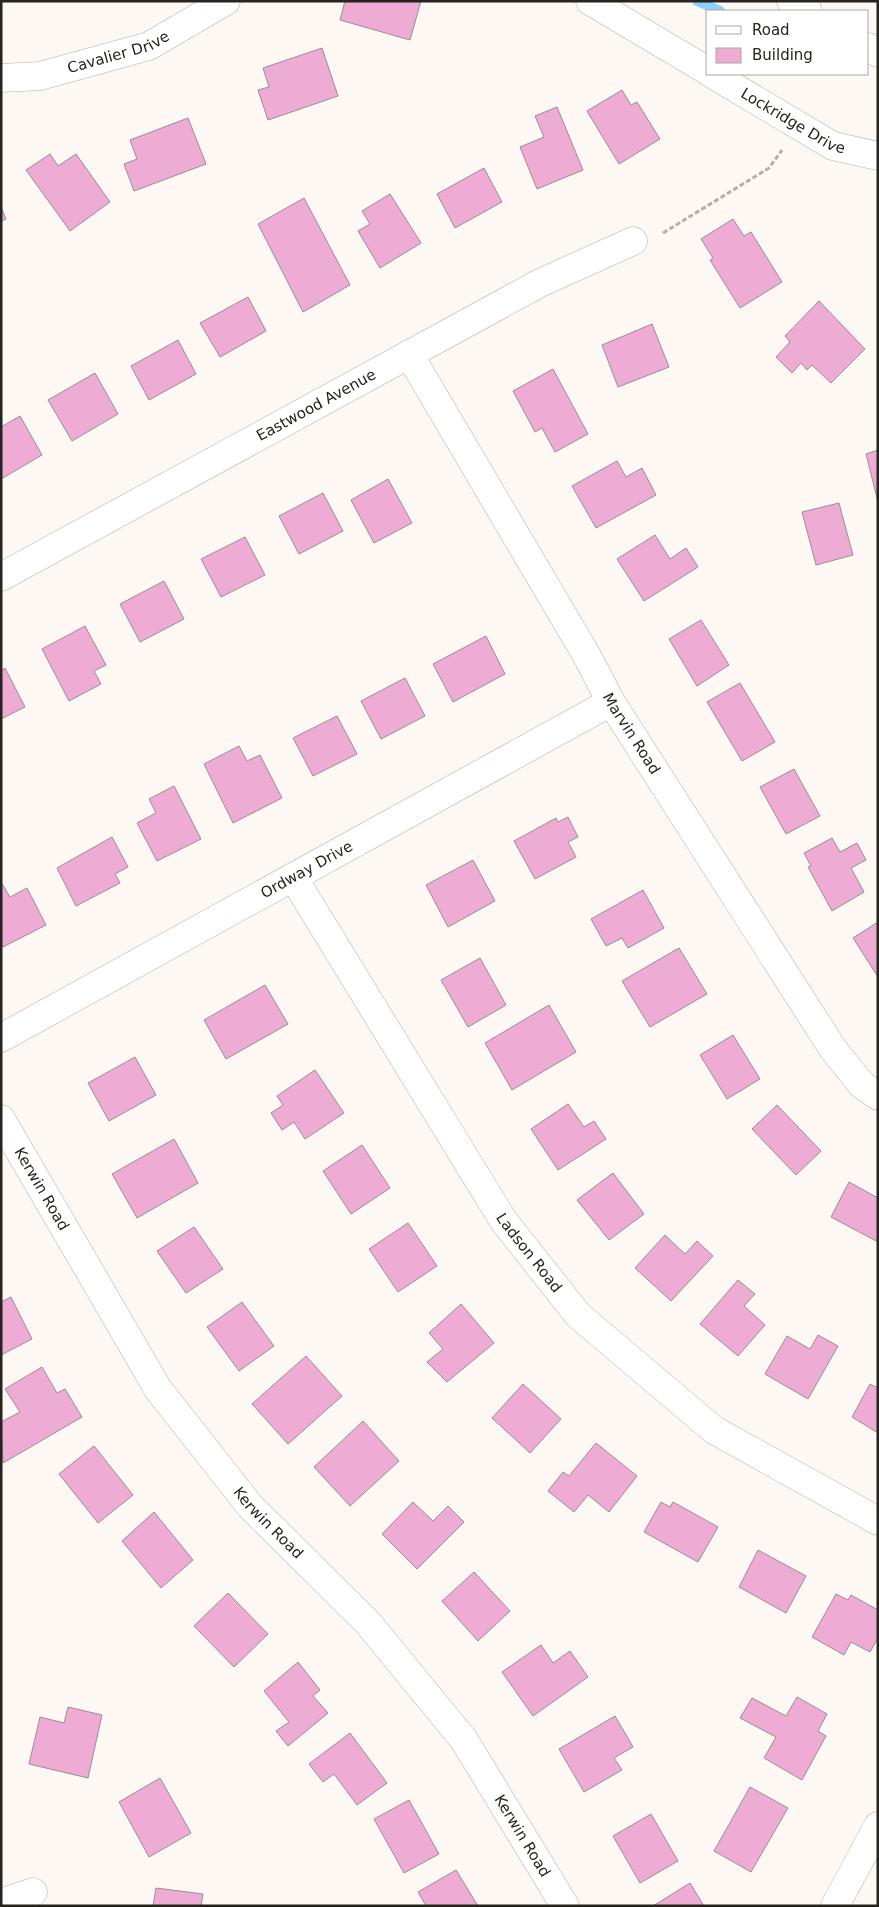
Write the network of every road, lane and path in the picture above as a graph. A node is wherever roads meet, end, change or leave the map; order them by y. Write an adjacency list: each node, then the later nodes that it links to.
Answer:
1 (226, 1): 7 (street, Cavalier Drive)
2 (590, 1): 5 (street)
3 (791, 1): 4 (street)
4 (806, 10)
5 (706, 70)
6 (714, 75): 9 (street, Lockridge Drive)
7 (1, 78)
8 (783, 148): 10 (path)
9 (878, 156)
10 (660, 234)
11 (633, 241): 12 (street, Eastwood Avenue)
12 (409, 354): 13 (street, Eastwood Avenue); 14 (street, Marvin Road)
13 (1, 577)
14 (611, 702): 15 (street, Ordway Drive); 17 (street, Marvin Road)
15 (293, 877): 16 (street, Ordway Drive); 19 (street, Ladson Road)
16 (1, 1038)
17 (878, 1096)
18 (1, 1119): 23 (street, Kerwin Road)
19 (878, 1521)
20 (878, 1826): 24 (street)
21 (33, 1892): 22 (street)
22 (1, 1903)
23 (565, 1906)
24 (834, 1906)

